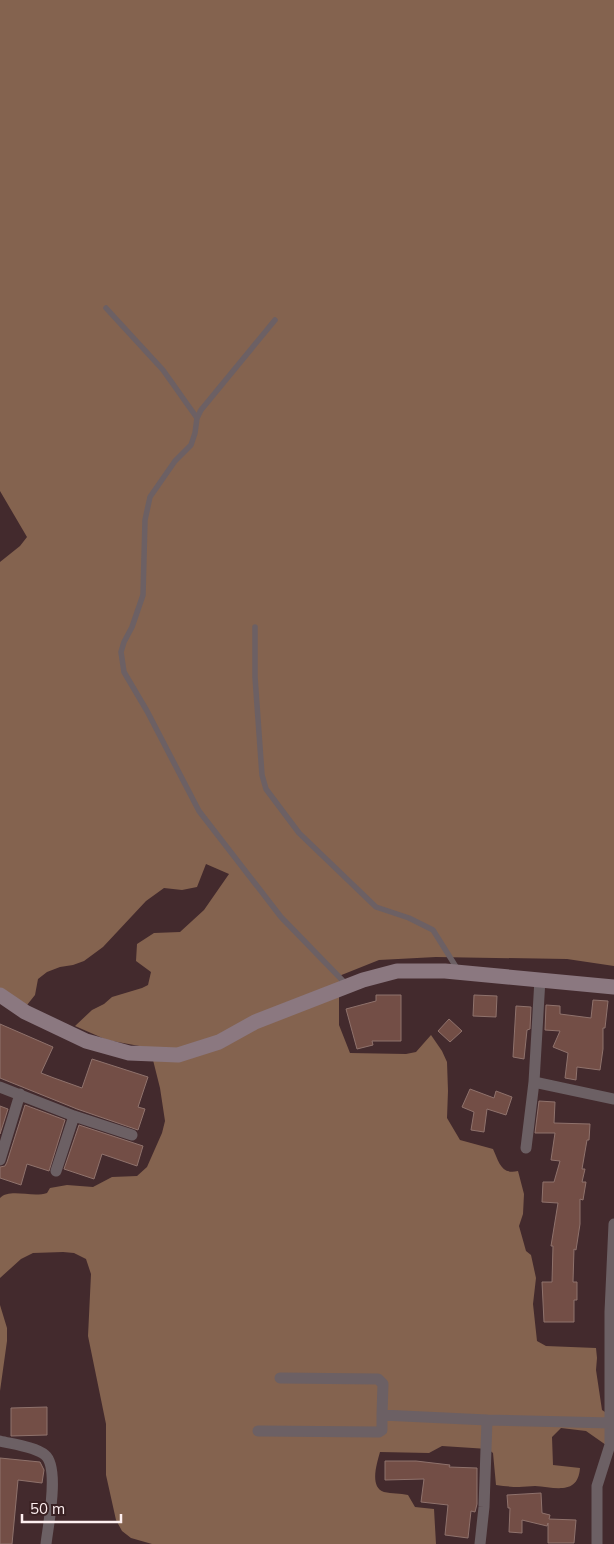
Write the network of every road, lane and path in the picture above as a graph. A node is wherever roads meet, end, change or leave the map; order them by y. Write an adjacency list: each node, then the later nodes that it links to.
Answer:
1 (106, 308): 3 (lane)
2 (275, 320): 3 (lane)
3 (197, 418): 7 (lane)
4 (255, 627): 5 (lane)
5 (459, 972): 6 (main road); 7 (main road)
6 (540, 980): 8 (main road); 10 (street)
7 (348, 986): 9 (main road)
8 (614, 987)
9 (0, 996)
10 (534, 1082): 13 (street); 16 (street)
11 (0, 1087): 12 (street)
12 (20, 1094): 14 (street); 17 (street)
13 (614, 1099)
14 (74, 1116): 15 (street); 18 (street)
15 (132, 1135)
16 (526, 1148)
17 (0, 1160)
18 (56, 1171)
19 (614, 1224): 20 (street)
20 (613, 1296): 21 (street)
21 (612, 1352): 25 (street)
22 (280, 1378): 23 (street)
23 (382, 1415): 24 (street); 26 (street)
24 (487, 1420): 25 (street); 29 (street)
25 (611, 1423): 30 (street)
26 (258, 1431)
27 (0, 1441): 28 (street)
28 (46, 1544)
29 (480, 1544)
30 (597, 1544)

